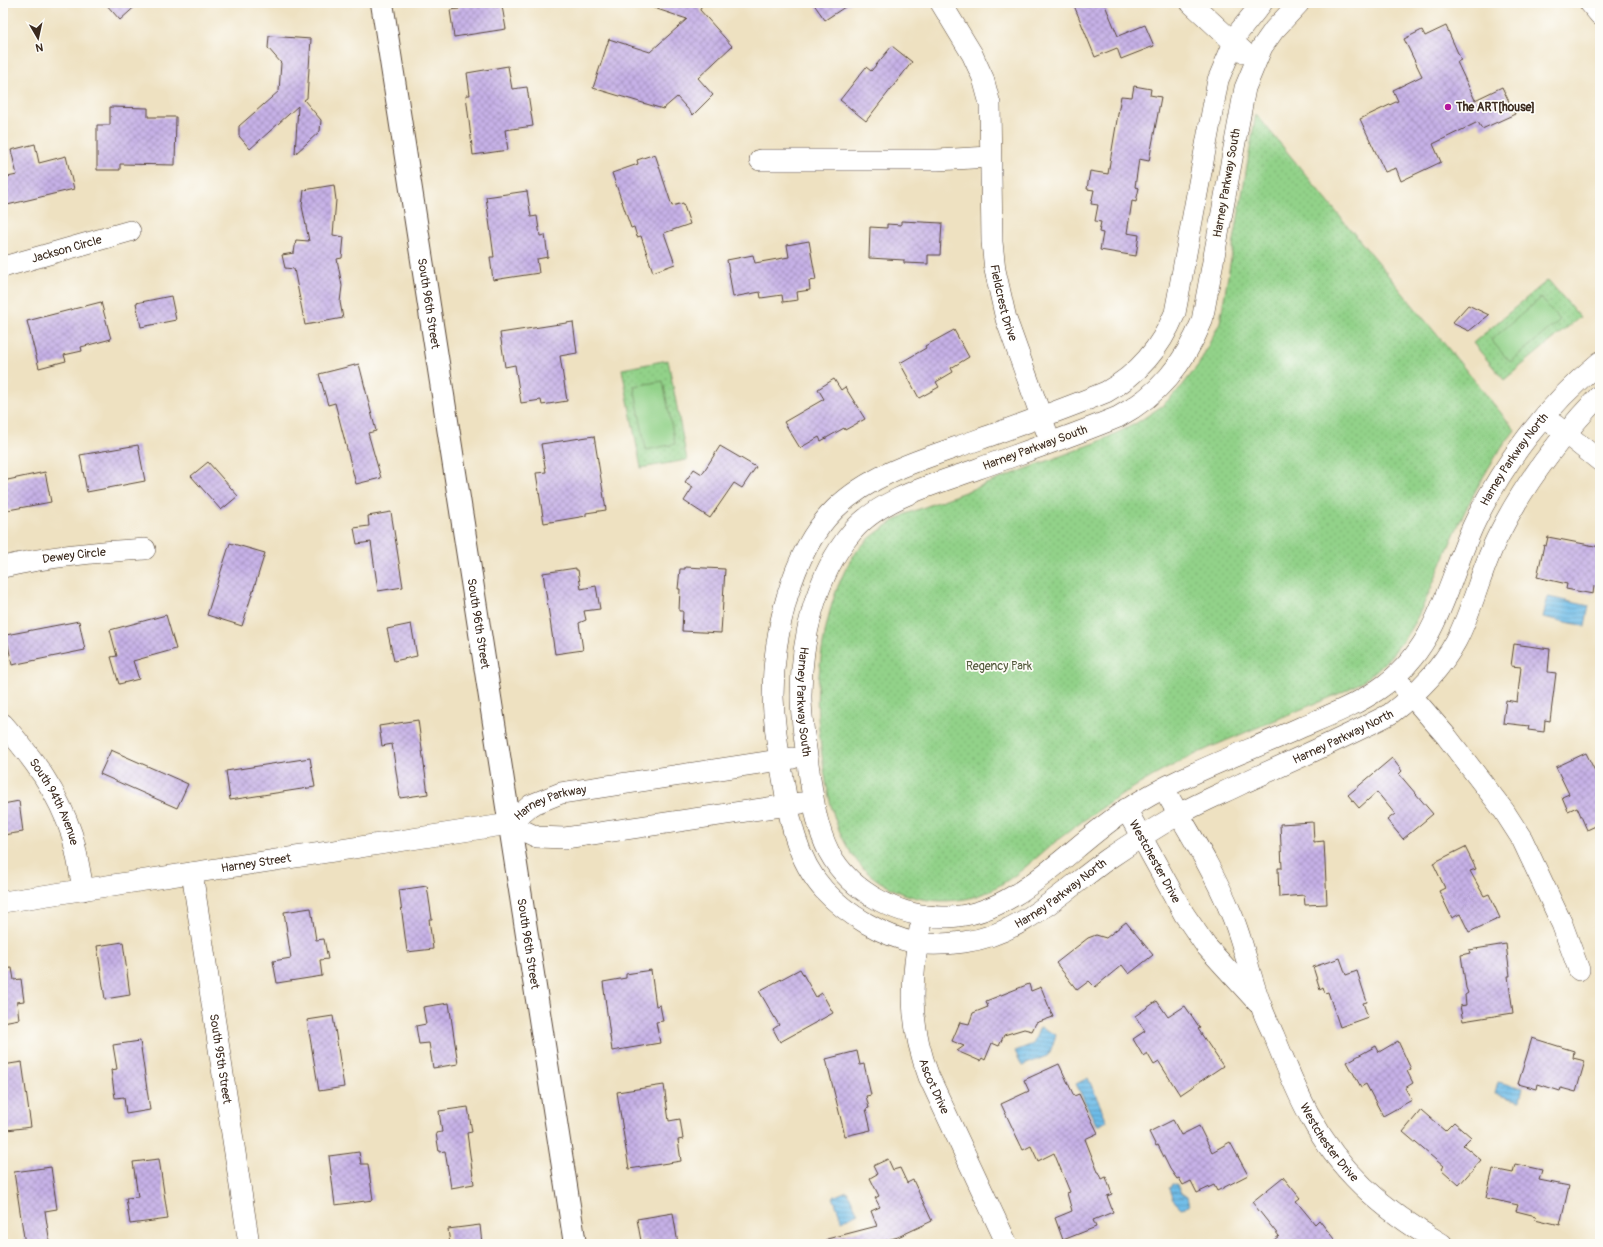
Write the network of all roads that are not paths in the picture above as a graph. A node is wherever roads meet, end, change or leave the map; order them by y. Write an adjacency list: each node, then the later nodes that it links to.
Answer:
1 (382, 3): 33 (street, South 96th Street)
2 (941, 3): 10 (street, Fieldcrest Drive)
3 (1191, 3): 8 (street)
4 (1262, 3): 8 (street)
5 (1299, 3): 9 (street, Harney Parkway South)
6 (1590, 3): 7 (street)
7 (1600, 15)
8 (1234, 42): 9 (street); 16 (street)
9 (1254, 62): 19 (street, Harney Parkway South)
10 (990, 157): 11 (street); 16 (street, Fieldcrest Drive)
11 (760, 160)
12 (130, 231): 13 (street, Jackson Circle)
13 (3, 267)
14 (1600, 362): 17 (street, Harney Parkway North)
15 (1600, 395): 18 (street, Harney Parkway North)
16 (1042, 417): 19 (street, Fieldcrest Drive); 27 (street)
17 (1545, 417): 18 (street); 23 (street, Harney Parkway North)
18 (1566, 434): 20 (street); 24 (street, Harney Parkway North)
19 (1051, 442): 26 (street, Harney Parkway South)
20 (1600, 461)
21 (145, 549): 22 (street, Dewey Circle)
22 (3, 567)
23 (1395, 678): 24 (street); 28 (street, Harney Parkway North)
24 (1413, 697): 32 (street, Harney Parkway North); 40 (street)
25 (3, 724): 36 (street, South 94th Avenue)
26 (807, 756): 27 (street, Harney Parkway); 29 (street, Harney Parkway South)
27 (780, 760): 30 (street, Harney Parkway North); 33 (street, Harney Parkway)
28 (1164, 788): 31 (street, Harney Parkway North); 32 (street, Westchester Drive)
29 (814, 801): 30 (street, Harney Parkway); 38 (street, Harney Parkway North)
30 (787, 805): 33 (street, Harney Parkway); 39 (street, Harney Parkway North)
31 (1126, 810): 34 (street, Westchester Drive); 38 (street, Harney Parkway North)
32 (1179, 814): 34 (street, Harney Parkway North); 41 (street, Westchester Drive)
33 (509, 824): 35 (street, Harney Street); 43 (street, South 96th Street)
34 (1141, 838): 39 (street, Harney Parkway North); 41 (street, Westchester Drive)
35 (192, 873): 36 (street, Harney Street); 42 (street, South 95th Street)
36 (83, 890): 37 (street, Harney Street)
37 (3, 902)
38 (922, 916): 39 (street, Ascot Drive)
39 (917, 943): 44 (street, Ascot Drive)
40 (1579, 970)
41 (1260, 1005): 45 (street, Westchester Drive)
42 (249, 1244)
43 (575, 1244)
44 (1007, 1244)
45 (1442, 1244)

